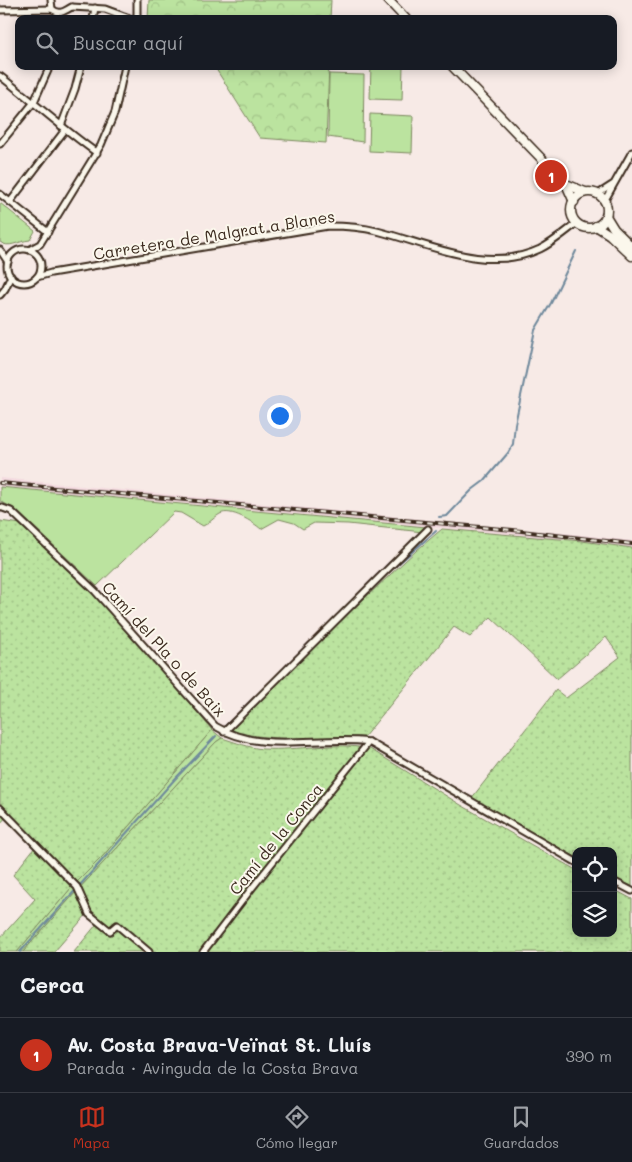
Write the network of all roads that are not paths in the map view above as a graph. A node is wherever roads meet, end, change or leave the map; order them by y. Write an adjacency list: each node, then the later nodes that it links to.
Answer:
1 (51, 0): 7 (street)
2 (73, 0): 5 (street)
3 (137, 0): 9 (street)
4 (388, 0): 16 (street)
5 (72, 7): 6 (street); 11 (street)
6 (95, 8): 12 (street); 13 (street)
7 (52, 9): 8 (street); 10 (street)
8 (0, 10)
9 (136, 12): 14 (street); 15 (street)
10 (61, 15)
11 (63, 15)
12 (94, 15)
13 (123, 15)
14 (128, 15)
15 (136, 15)
16 (402, 15)
17 (48, 70): 22 (street)
18 (81, 70): 23 (street)
19 (123, 70): 27 (street)
20 (456, 70): 28 (street)
21 (0, 76): 22 (street)
22 (34, 102): 23 (street); 25 (street)
23 (61, 126): 24 (street)
24 (66, 130): 27 (street); 34 (street)
25 (0, 144)
26 (632, 152): 29 (street)
27 (97, 153): 39 (street)
28 (566, 184): 30 (street); 35 (street)
29 (613, 185): 32 (street); 33 (street)
30 (585, 192): 32 (street); 35 (street)
31 (0, 194): 34 (street)
32 (598, 194): 33 (street)
33 (605, 200): 36 (street)
34 (10, 202): 39 (street)
35 (574, 202): 37 (street)
36 (606, 216): 38 (street); 41 (street)
37 (577, 222): 38 (street); 49 (street, Carretera de Malgrat a Blanes)
38 (596, 226): 45 (street)
39 (48, 232): 40 (street)
40 (40, 244): 43 (street); 46 (street)
41 (632, 247)
42 (0, 250): 44 (street); 47 (street)
43 (29, 250): 44 (street); 46 (street)
44 (14, 253): 47 (street)
45 (632, 256)
46 (38, 257): 48 (street)
47 (8, 263): 50 (street)
48 (41, 264): 49 (street); 51 (street)
49 (51, 274): 51 (street, Carretera de Malgrat a Blanes)
50 (11, 276): 52 (street); 53 (street)
51 (37, 277): 52 (street)
52 (19, 282): 53 (street)
53 (5, 289): 54 (street)
54 (0, 295)
55 (0, 507): 57 (street, Camí del Pla o de Baix)
56 (428, 529): 57 (street)
57 (224, 732): 58 (street, Camí del Pla o de Baix)
58 (369, 742): 60 (street, Camí del Pla o de Baix); 64 (street, Camí de la Conca)
59 (0, 808): 63 (street)
60 (572, 860)
61 (617, 884): 62 (street)
62 (632, 891)
63 (149, 952)
64 (203, 952)

